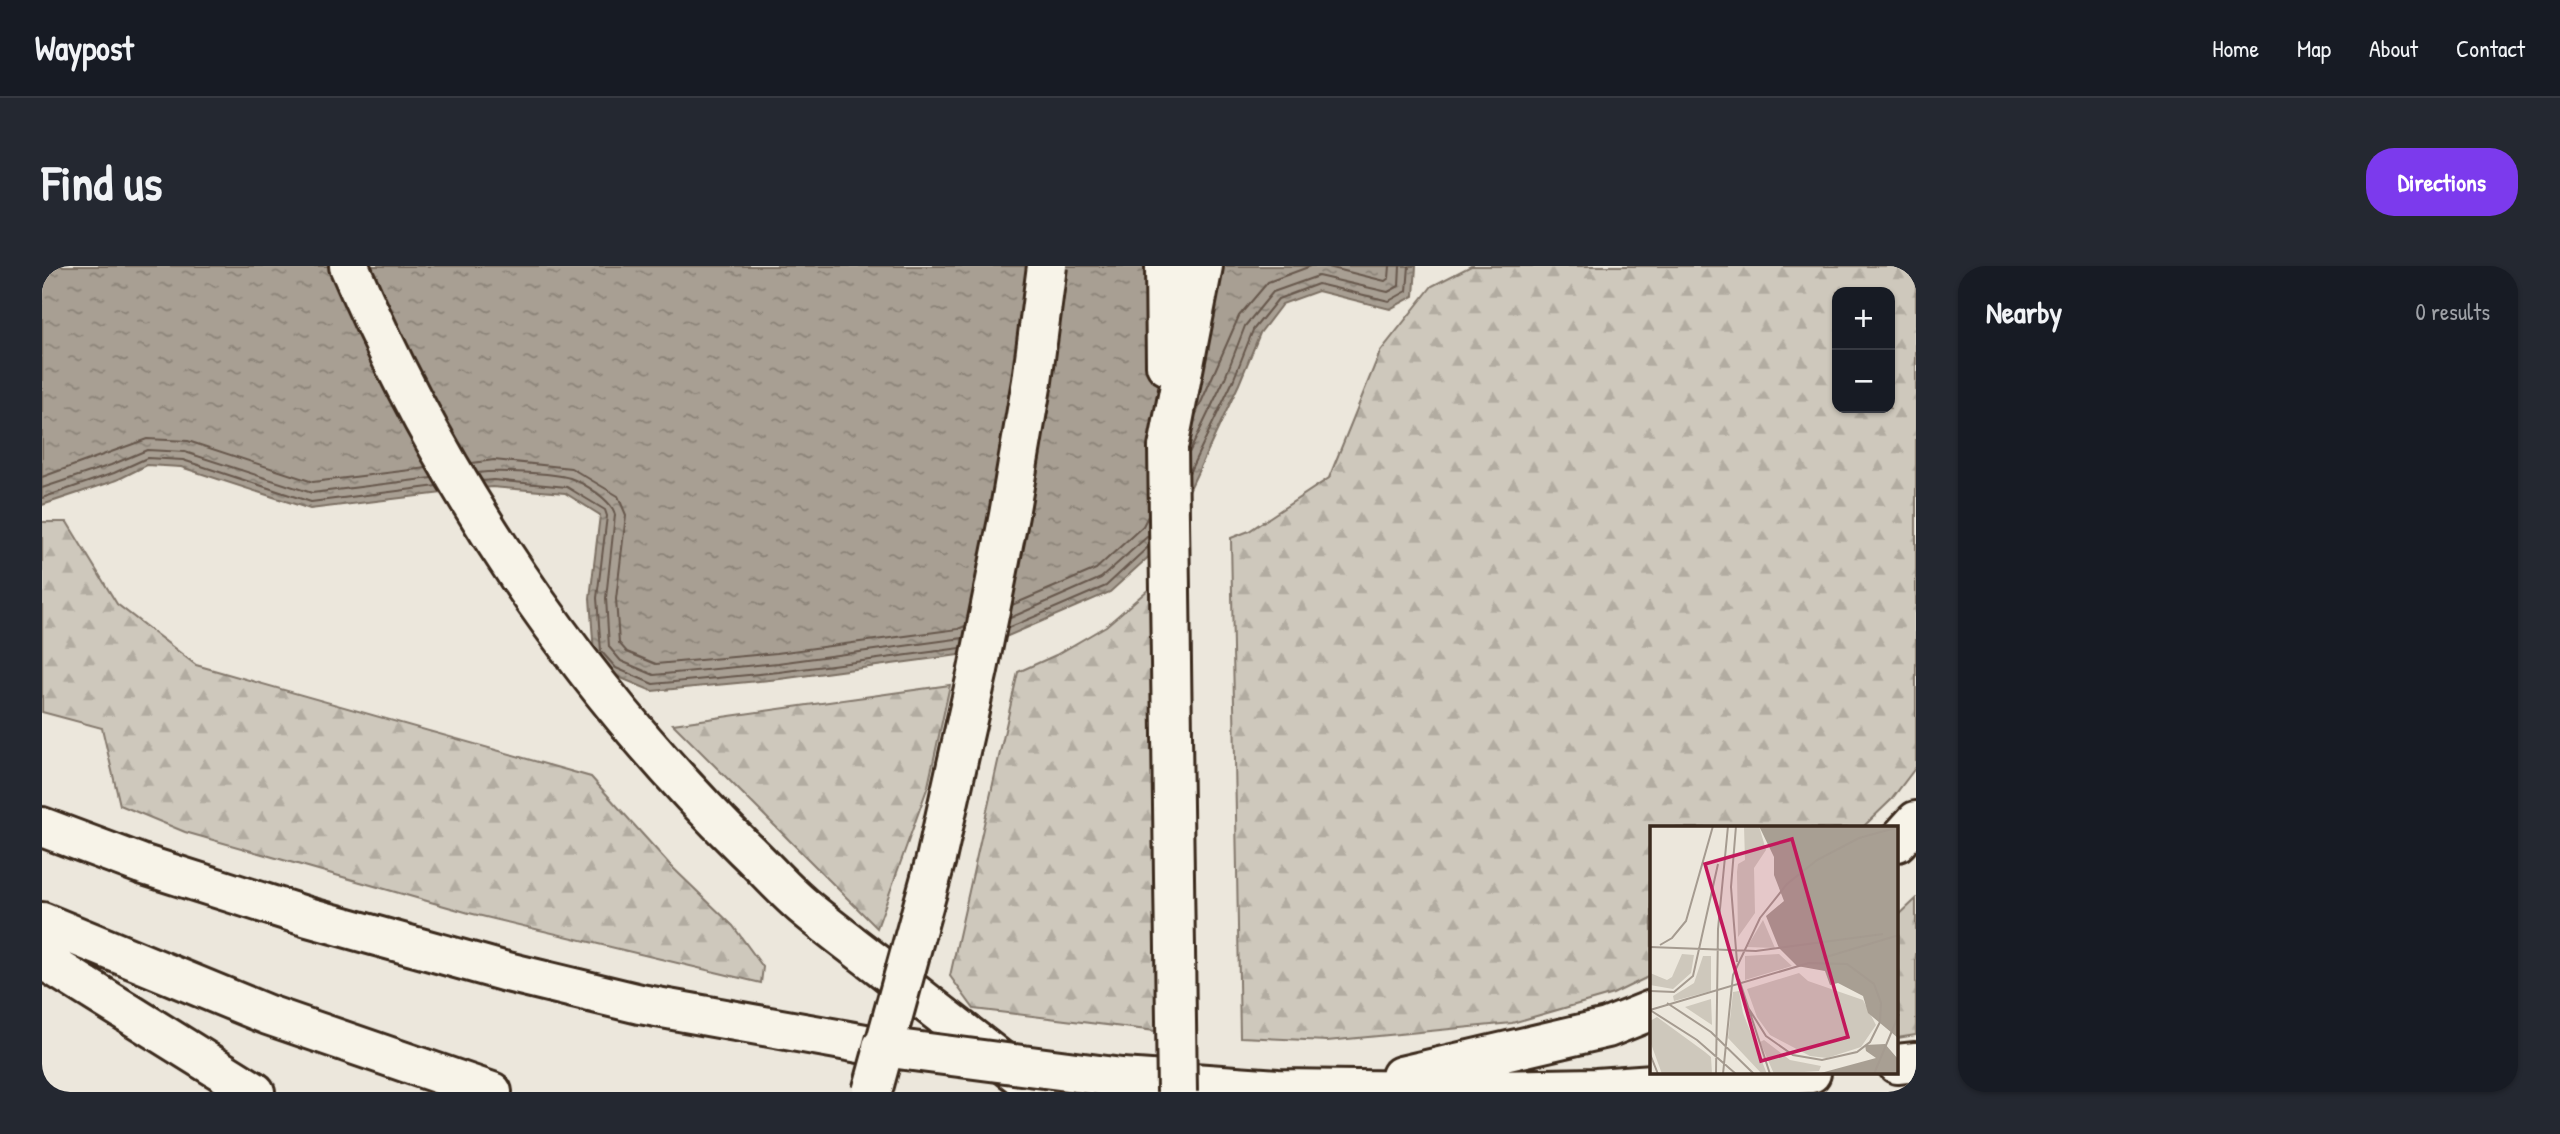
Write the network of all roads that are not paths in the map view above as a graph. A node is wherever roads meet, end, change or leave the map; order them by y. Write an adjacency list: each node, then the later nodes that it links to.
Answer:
1 (349, 266): 19 (highway)
2 (1047, 266): 18 (highway, bridge)
3 (1165, 266): 5 (highway)
4 (1203, 266): 5 (highway)
5 (1168, 448): 20 (highway, bridge)
6 (1916, 821): 8 (highway)
7 (42, 827): 15 (highway, bridge)
8 (1898, 841)
9 (42, 922): 17 (highway)
10 (42, 959): 16 (highway)
11 (1650, 1011): 15 (highway)
12 (1916, 1062): 13 (highway)
13 (1898, 1064)
14 (1797, 1074): 15 (highway)
15 (1341, 1090)
16 (254, 1092)
17 (492, 1092)
18 (872, 1092)
19 (1041, 1092)
20 (1177, 1092)

